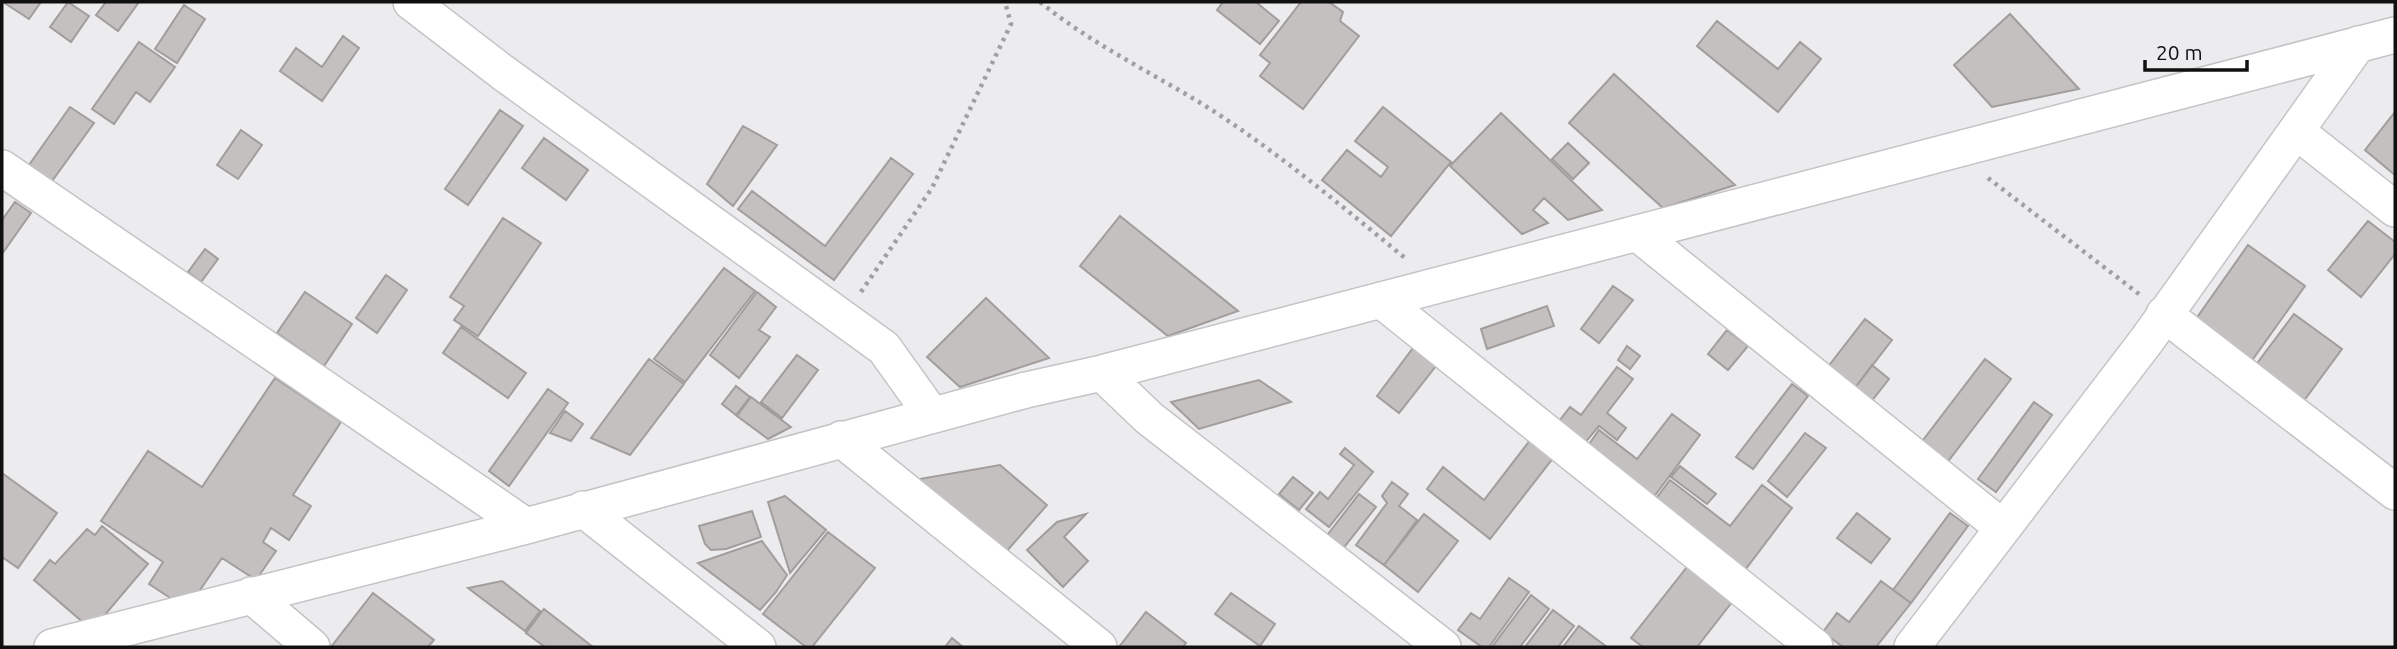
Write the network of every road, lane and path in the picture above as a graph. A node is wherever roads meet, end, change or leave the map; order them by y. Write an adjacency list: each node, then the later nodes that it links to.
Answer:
1 (411, 2): 14 (street)
2 (1005, 2): 14 (path)
3 (1040, 2): 11 (path)
4 (2395, 35): 5 (street)
5 (2358, 44): 6 (street); 7 (street)
6 (2296, 131): 9 (street); 13 (street)
7 (1952, 151): 10 (street); 13 (path)
8 (2, 168): 20 (street)
9 (2395, 209)
10 (1637, 233): 11 (street); 21 (street)
11 (1437, 285): 12 (street)
12 (1381, 300): 15 (street); 28 (street)
13 (2164, 314): 18 (street); 21 (street)
14 (843, 318): 16 (street)
15 (1102, 373): 16 (street); 27 (street)
16 (932, 415): 17 (street)
17 (841, 439): 19 (street); 26 (street)
18 (2395, 492)
19 (583, 509): 20 (street); 25 (street)
20 (526, 526): 22 (street)
21 (2003, 528): 29 (street)
22 (251, 595): 23 (street); 24 (street)
23 (52, 647)
24 (312, 647)
25 (758, 647)
26 (1100, 647)
27 (1443, 647)
28 (1815, 647)
29 (1912, 647)

